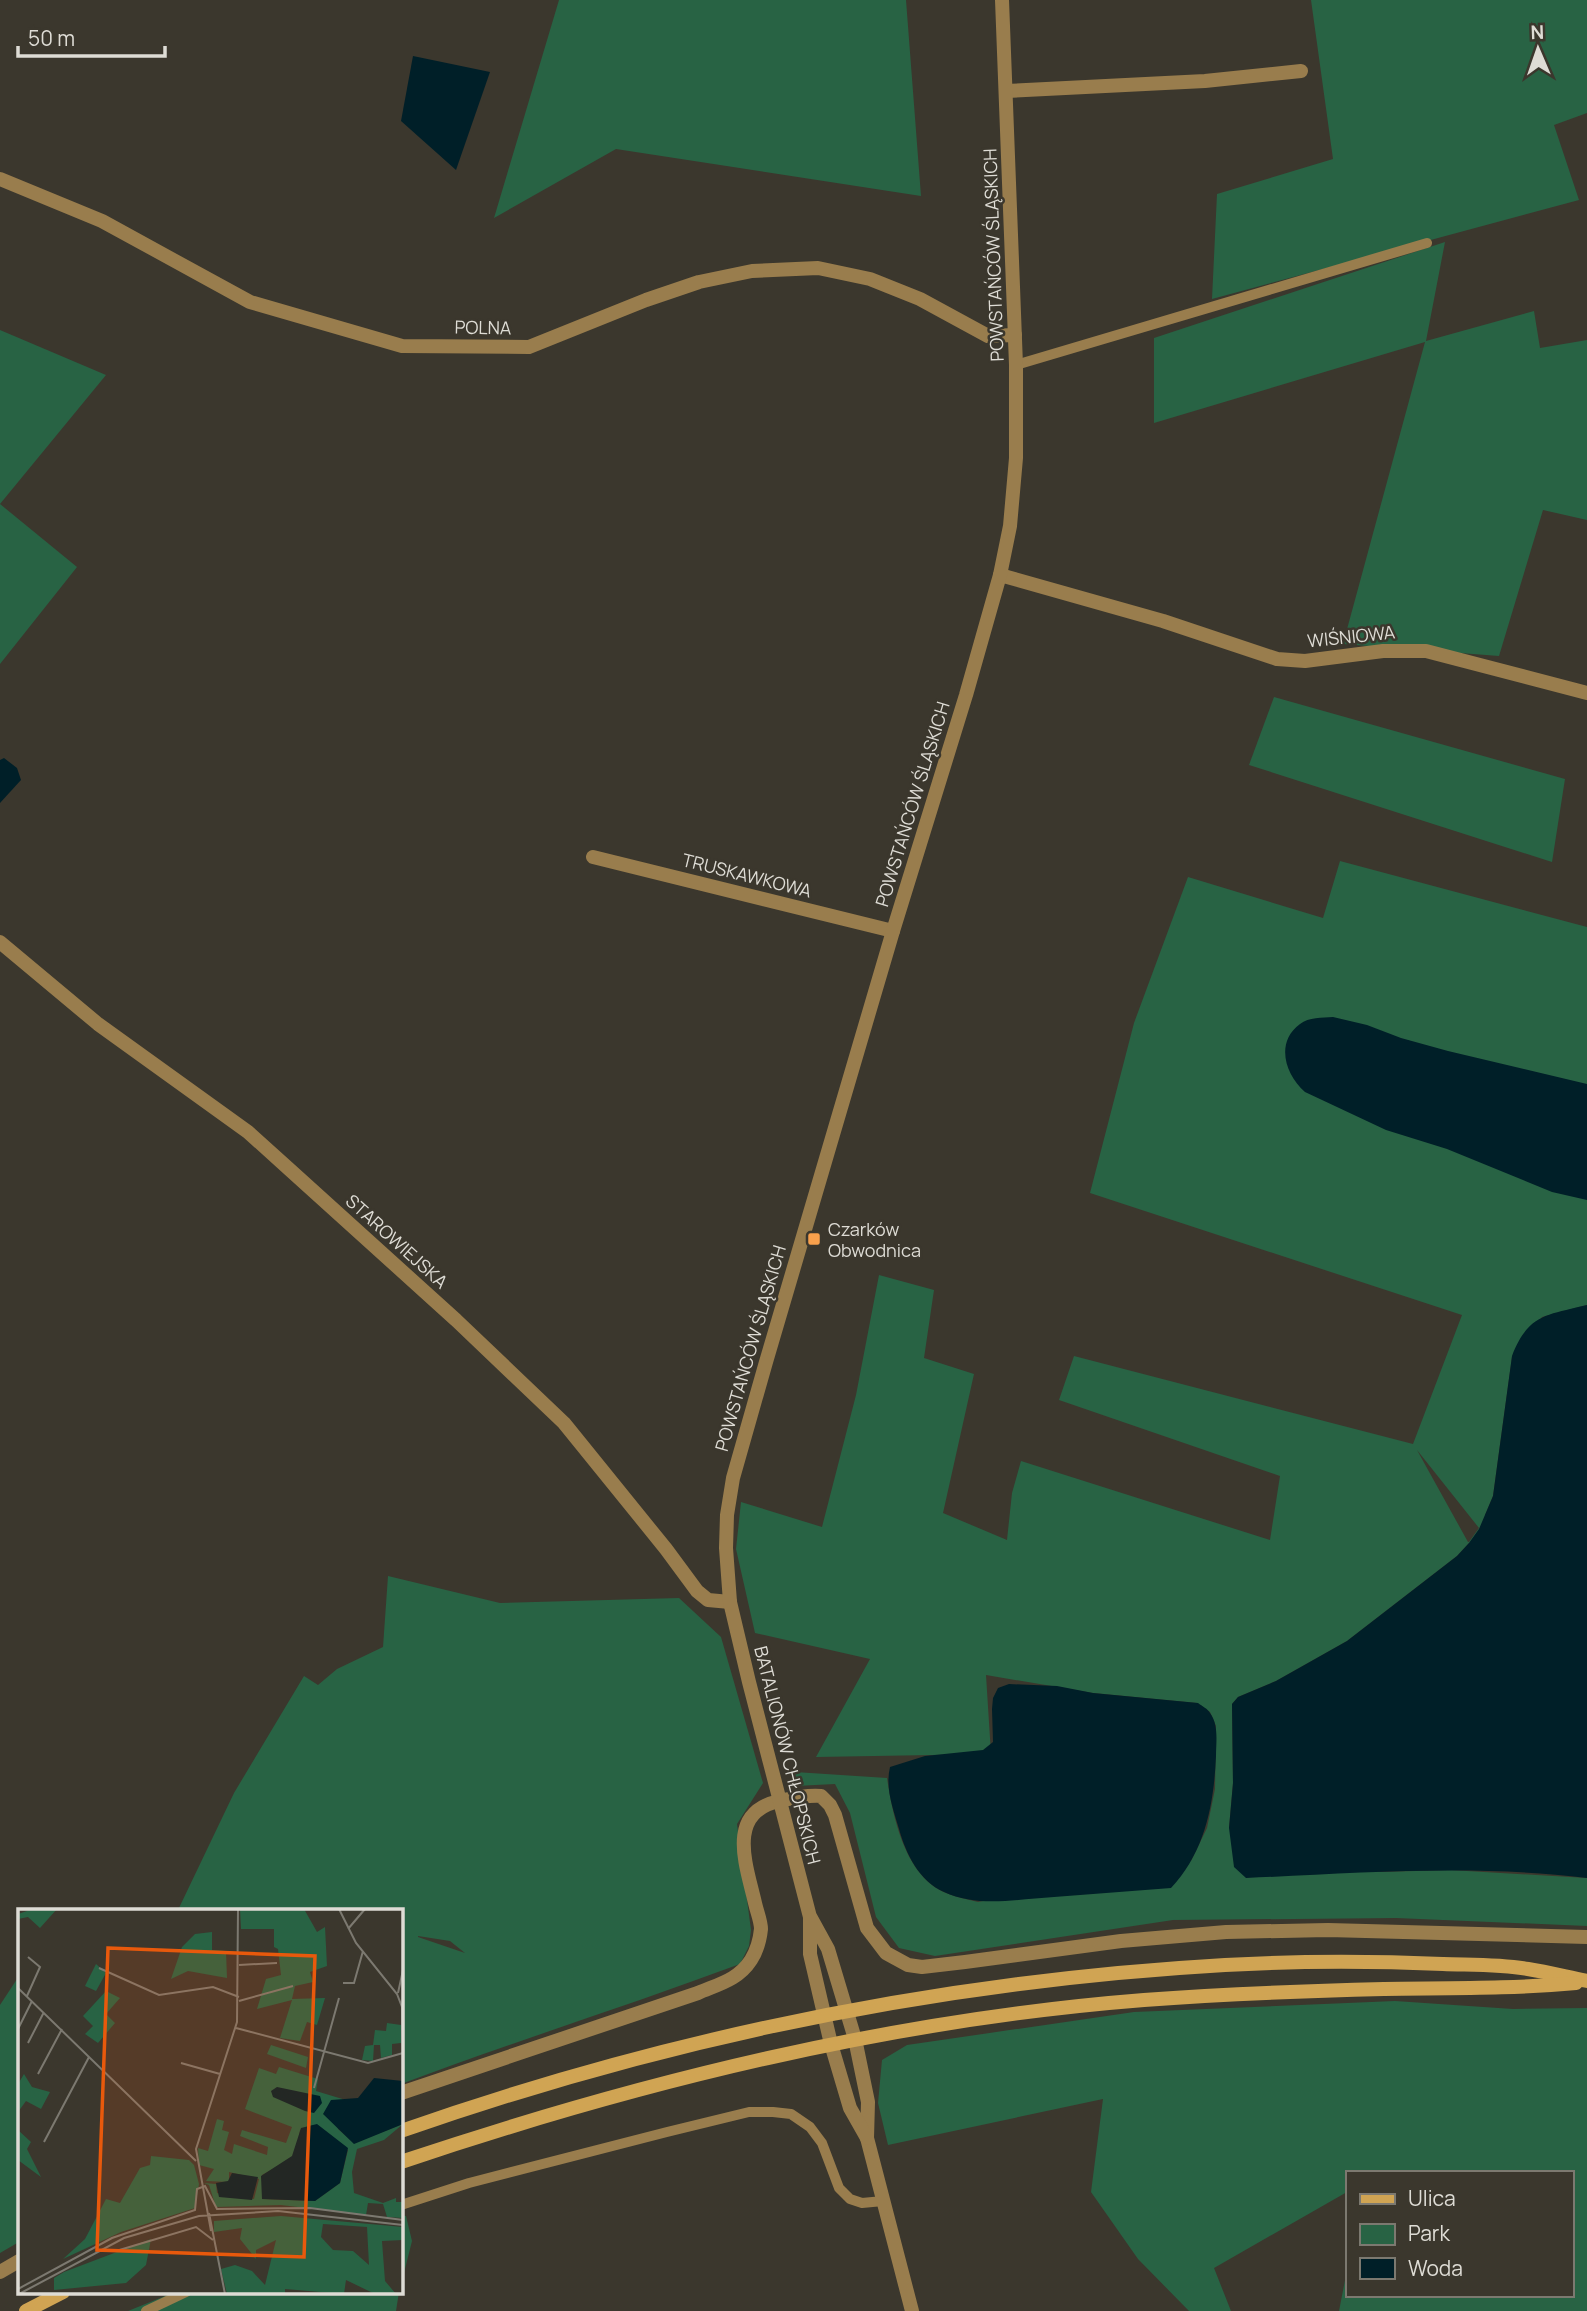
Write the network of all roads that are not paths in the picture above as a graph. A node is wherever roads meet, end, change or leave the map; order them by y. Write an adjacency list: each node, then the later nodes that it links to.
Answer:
1 (1002, 0): 3 (street, POWSTAŃCÓW ŚLĄSKICH)
2 (1301, 71): 3 (street)
3 (1006, 91): 6 (street, POWSTAŃCÓW ŚLĄSKICH)
4 (0, 179): 6 (street, POLNA)
5 (1427, 243): 7 (lane)
6 (1015, 335): 7 (street, POWSTAŃCÓW ŚLĄSKICH)
7 (1016, 365): 8 (street, POWSTAŃCÓW ŚLĄSKICH)
8 (1000, 575): 9 (street, WIŚNIOWA); 11 (street, POWSTAŃCÓW ŚLĄSKICH)
9 (1587, 693)
10 (593, 857): 11 (street, TRUSKAWKOWA)
11 (893, 931): 13 (street, POWSTAŃCÓW ŚLĄSKICH)
12 (0, 942): 13 (street, STAROWIEJSKA)
13 (730, 1602): 14 (street, BATALIONÓW CHŁOPSKICH)
14 (780, 1801): 15 (street, BATALIONÓW CHŁOPSKICH); 16 (street); 22 (street)
15 (810, 1917): 18 (street, BATALIONÓW CHŁOPSKICH); 19 (street, BATALIONÓW CHŁOPSKICH)
16 (1587, 1937)
17 (1587, 1981): 18 (main road); 20 (main road)
18 (848, 2011): 19 (main road); 20 (street, BATALIONÓW CHŁOPSKICH)
19 (824, 2016): 21 (street, BATALIONÓW CHŁOPSKICH); 23 (main road)
20 (855, 2039): 21 (main road); 24 (street, BATALIONÓW CHŁOPSKICH)
21 (831, 2044): 24 (street, BATALIONÓW CHŁOPSKICH); 25 (main road)
22 (402, 2093)
23 (402, 2131)
24 (867, 2138): 26 (street, BATALIONÓW CHŁOPSKICH)
25 (402, 2162)
26 (883, 2201): 27 (lane); 34 (street, BATALIONÓW CHŁOPSKICH)
27 (402, 2206)
28 (18, 2262): 29 (street)
29 (0, 2272)
30 (59, 2294): 32 (main road)
31 (182, 2294): 33 (lane)
32 (26, 2311)
33 (146, 2311)
34 (912, 2311)

